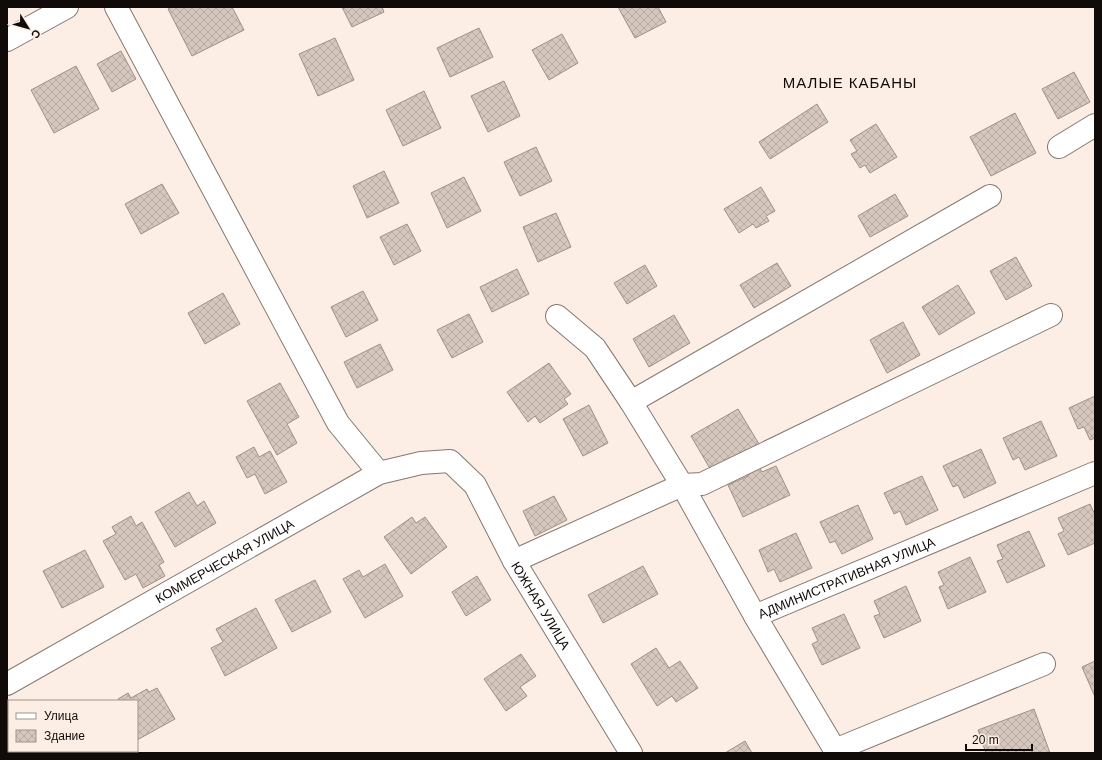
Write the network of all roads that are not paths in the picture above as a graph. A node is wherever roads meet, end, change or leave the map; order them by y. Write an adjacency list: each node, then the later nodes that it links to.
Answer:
1 (67, 7): 3 (street)
2 (116, 7): 11 (street)
3 (7, 40)
4 (1095, 124): 5 (street)
5 (1059, 147)
6 (990, 196): 9 (street)
7 (1052, 315): 13 (street)
8 (557, 316): 9 (street, АДМИНИСТРАТИВНАЯ УЛИЦА)
9 (631, 402): 13 (street, АДМИНИСТРАТИВНАЯ УЛИЦА)
10 (450, 461): 11 (street, КОММЕРЧЕСКАЯ УЛИЦА); 14 (street, ЮЖНАЯ УЛИЦА)
11 (379, 473): 17 (street, КОММЕРЧЕСКАЯ УЛИЦА)
12 (1095, 473): 15 (street, АДМИНИСТРАТИВНАЯ УЛИЦА)
13 (682, 485): 14 (street); 15 (street, АДМИНИСТРАТИВНАЯ УЛИЦА)
14 (514, 561): 18 (street, ЮЖНАЯ УЛИЦА)
15 (755, 616): 16 (street)
16 (1044, 664)
17 (7, 684)
18 (631, 753)

